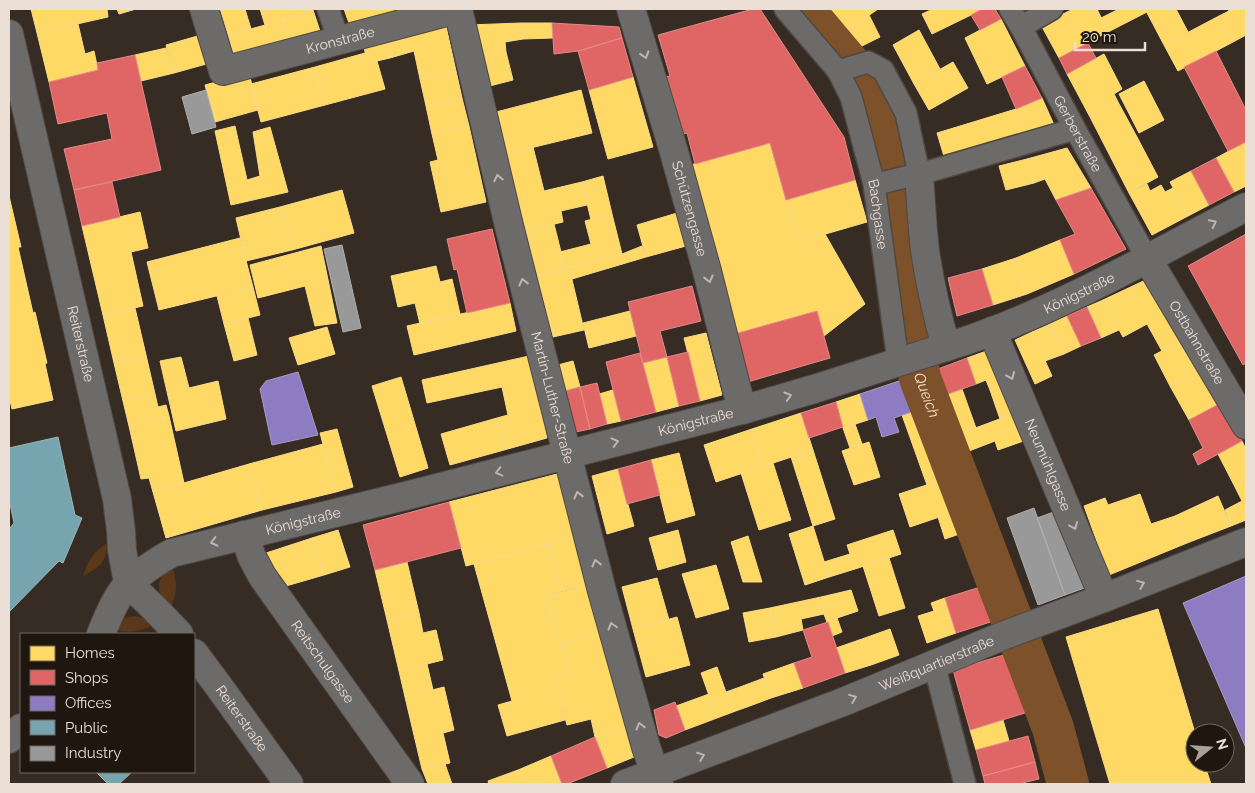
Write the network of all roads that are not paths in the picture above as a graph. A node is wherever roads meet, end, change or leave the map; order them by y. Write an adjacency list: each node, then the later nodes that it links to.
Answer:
1 (204, 9): 9 (street, Kronstraße)
2 (328, 9): 9 (street)
3 (458, 9): 9 (street, Kronstraße); 20 (street, Martin-Luther-Straße, one-way to 3)
4 (631, 9): 18 (street, Schützengasse, one-way to 18)
5 (785, 9): 10 (street, Bachgasse)
6 (1052, 9): 7 (street)
7 (1016, 18): 11 (street, Gerberstraße)
8 (9, 34): 23 (street, Reiterstraße)
9 (339, 41)
10 (841, 70): 12 (street); 17 (street, Bachgasse)
11 (1075, 129): 12 (street); 14 (street, Gerberstraße)
12 (899, 178): 16 (street)
13 (1246, 207): 14 (street, Königstraße, one-way to 13)
14 (1147, 258): 15 (street, Königstraße); 19 (street, Ostbahnstraße)
15 (992, 331): 16 (street, Königstraße); 24 (street, Neumühlgasse, one-way to 24)
16 (941, 348): 17 (street, Königstraße)
17 (898, 361): 18 (street, Königstraße, one-way to 17)
18 (742, 410): 20 (street, Königstraße, one-way to 18)
19 (1246, 425)
20 (568, 454): 21 (street, Königstraße, one-way to 21); 31 (street, Martin-Luther-Straße, one-way to 20)
21 (244, 535): 23 (street, Königstraße, one-way to 23); 33 (street, Reitschulgasse)
22 (1246, 542): 24 (street, Weißquartierstraße, one-way to 22)
23 (128, 583): 25 (street); 26 (street)
24 (1104, 598): 28 (street, Weißquartierstraße)
25 (101, 633)
26 (178, 633)
27 (195, 654): 32 (street, Reiterstraße)
28 (934, 664): 31 (street, Weißquartierstraße, one-way to 28); 35 (street)
29 (20, 729): 30 (street)
30 (9, 738)
31 (657, 778): 34 (street, Weißquartierstraße)
32 (289, 784)
33 (410, 784)
34 (625, 784)
35 (965, 784)

